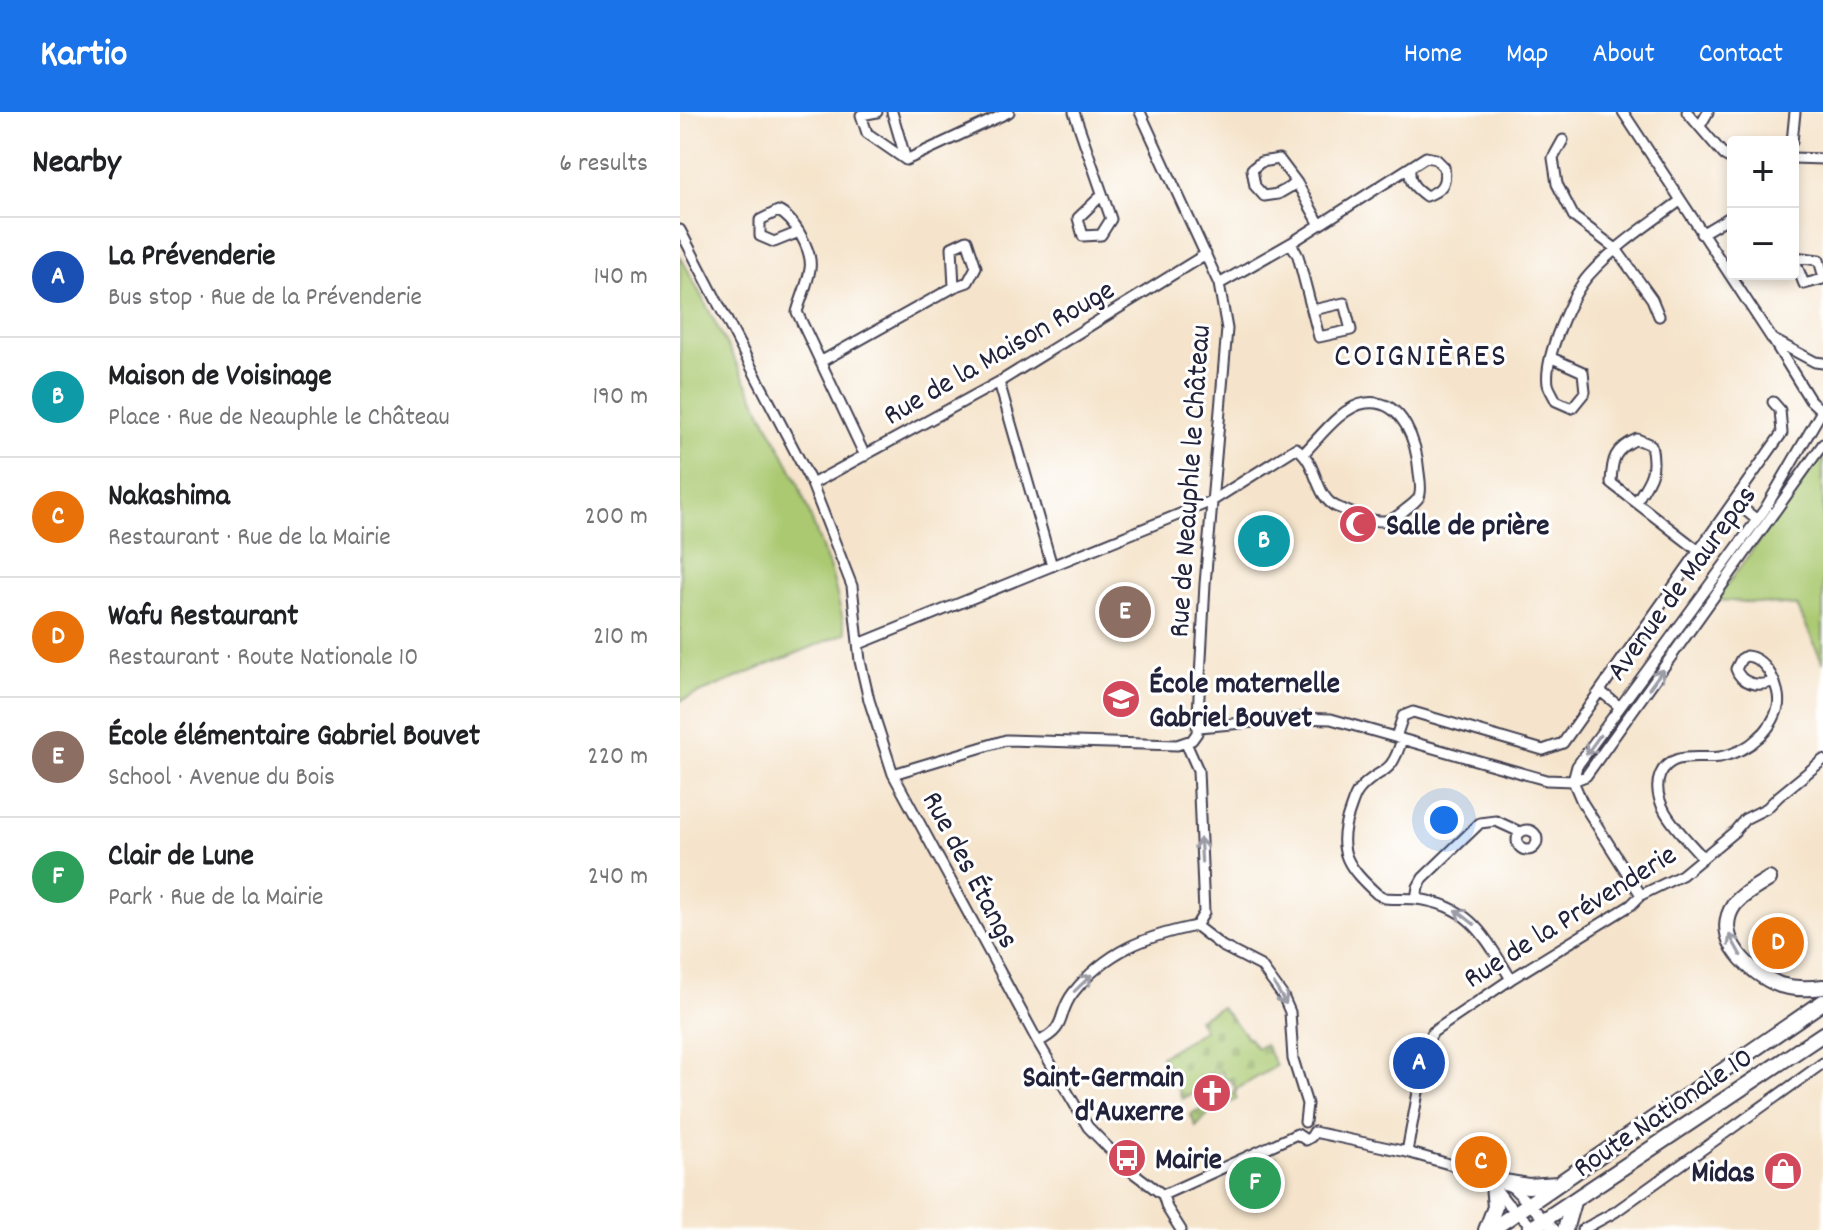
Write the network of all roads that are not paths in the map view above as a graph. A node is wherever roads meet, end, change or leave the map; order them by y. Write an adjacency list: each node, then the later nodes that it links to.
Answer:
1 (877, 112): 16 (street)
2 (892, 112): 16 (street)
3 (1009, 112): 16 (street)
4 (1073, 112): 19 (street)
5 (1140, 112): 28 (street, Rue de Neauphle le Château)
6 (1623, 112): 20 (street)
7 (1687, 112): 10 (street)
8 (1708, 112): 10 (street)
9 (1795, 112): 11 (street)
10 (1700, 126): 13 (street)
11 (1793, 136)
12 (1563, 140): 27 (street)
13 (1727, 157)
14 (1799, 158): 15 (street)
15 (1823, 159)
16 (906, 160)
17 (1410, 169): 17 (street); 22 (street)
18 (1297, 183): 18 (street); 22 (street)
19 (1102, 195): 19 (street)
20 (1680, 201): 25 (street); 27 (street)
21 (1727, 219): 25 (street)
22 (1319, 223): 26 (street)
23 (680, 230): 46 (street, Rue des Étangs)
24 (799, 232): 38 (street)
25 (1701, 234): 36 (street)
26 (1291, 243): 32 (street); 34 (street)
27 (1616, 249): 35 (street); 37 (street)
28 (1206, 254): 32 (street, Rue de Neauphle le Château); 40 (street, Rue de la Maison Rouge)
29 (1799, 257): 31 (street)
30 (1799, 270): 31 (street)
31 (1823, 276)
32 (1219, 284): 47 (street, Rue de Neauphle le Château)
33 (954, 287): 33 (street); 38 (street)
34 (1313, 310): 34 (street)
35 (1659, 316)
36 (1772, 339): 39 (street); 42 (street)
37 (1552, 358): 37 (street)
38 (822, 361): 45 (street)
39 (1823, 363)
40 (999, 382): 45 (street, Rue de la Maison Rouge); 52 (street)
41 (1773, 402): 48 (street)
42 (1823, 411): 50 (street, Avenue de Maurepas)
43 (1823, 444): 62 (street, Avenue de Maurepas, one-way to 43)
44 (1304, 453): 44 (street); 47 (street)
45 (865, 456): 46 (street, Rue de la Maison Rouge)
46 (812, 484): 53 (street, Rue des Étangs)
47 (1212, 501): 52 (street); 57 (street, Rue de Neauphle le Château)
48 (1734, 501): 50 (street); 51 (street)
49 (1636, 502): 49 (street); 51 (street)
50 (1757, 520): 56 (street, Avenue de Maurepas)
51 (1699, 551): 55 (street)
52 (1052, 566): 53 (street)
53 (859, 644): 61 (street, Rue des Étangs)
54 (1772, 682): 64 (street)
55 (1600, 691): 56 (street); 58 (street)
56 (1620, 707): 62 (street, Avenue de Maurepas, one-way to 62)
57 (1199, 727): 58 (street); 59 (street)
58 (1399, 738): 62 (street); 67 (street)
59 (1186, 743): 61 (street); 68 (street, one-way to 59)
60 (1823, 760): 64 (street, Rue de la Prévenderie)
61 (893, 774): 73 (street, Rue des Étangs)
62 (1573, 781): 66 (street)
63 (1520, 832): 67 (street)
64 (1703, 858): 66 (street, Rue de la Prévenderie)
65 (1769, 879): 70 (main road, one-way to 65)
66 (1641, 895): 69 (street, Rue de la Prévenderie)
67 (1416, 899): 69 (street, one-way to 67)
68 (1196, 926): 73 (street, one-way to 68); 75 (street, one-way to 75)
69 (1511, 979): 78 (street, Rue de la Prévenderie)
70 (1823, 987)
71 (1823, 1002): 79 (main road)
72 (1823, 1034): 83 (main road, Route Nationale 10)
73 (1038, 1042): 82 (street, Rue des Étangs)
74 (1823, 1063): 85 (street)
75 (1305, 1122): 76 (street); 77 (street)
76 (1314, 1132): 77 (street); 78 (street)
77 (1297, 1134): 82 (street)
78 (1407, 1152): 80 (street)
79 (1583, 1168): 81 (main road); 86 (main road)
80 (1494, 1180): 81 (main road); 84 (street); 84 (street); 88 (main road)
81 (1559, 1184): 84 (main road)
82 (1163, 1195): 87 (street, Rue des Étangs)
83 (1573, 1202): 86 (main road, Route Nationale 10); 90 (main road)
84 (1522, 1211): 86 (street); 88 (main road); 89 (main road)
85 (1615, 1212): 91 (street); 92 (street)
86 (1540, 1225)
87 (1179, 1230)
88 (1488, 1230)
89 (1510, 1230)
90 (1565, 1230)
91 (1582, 1230)
92 (1595, 1230)

